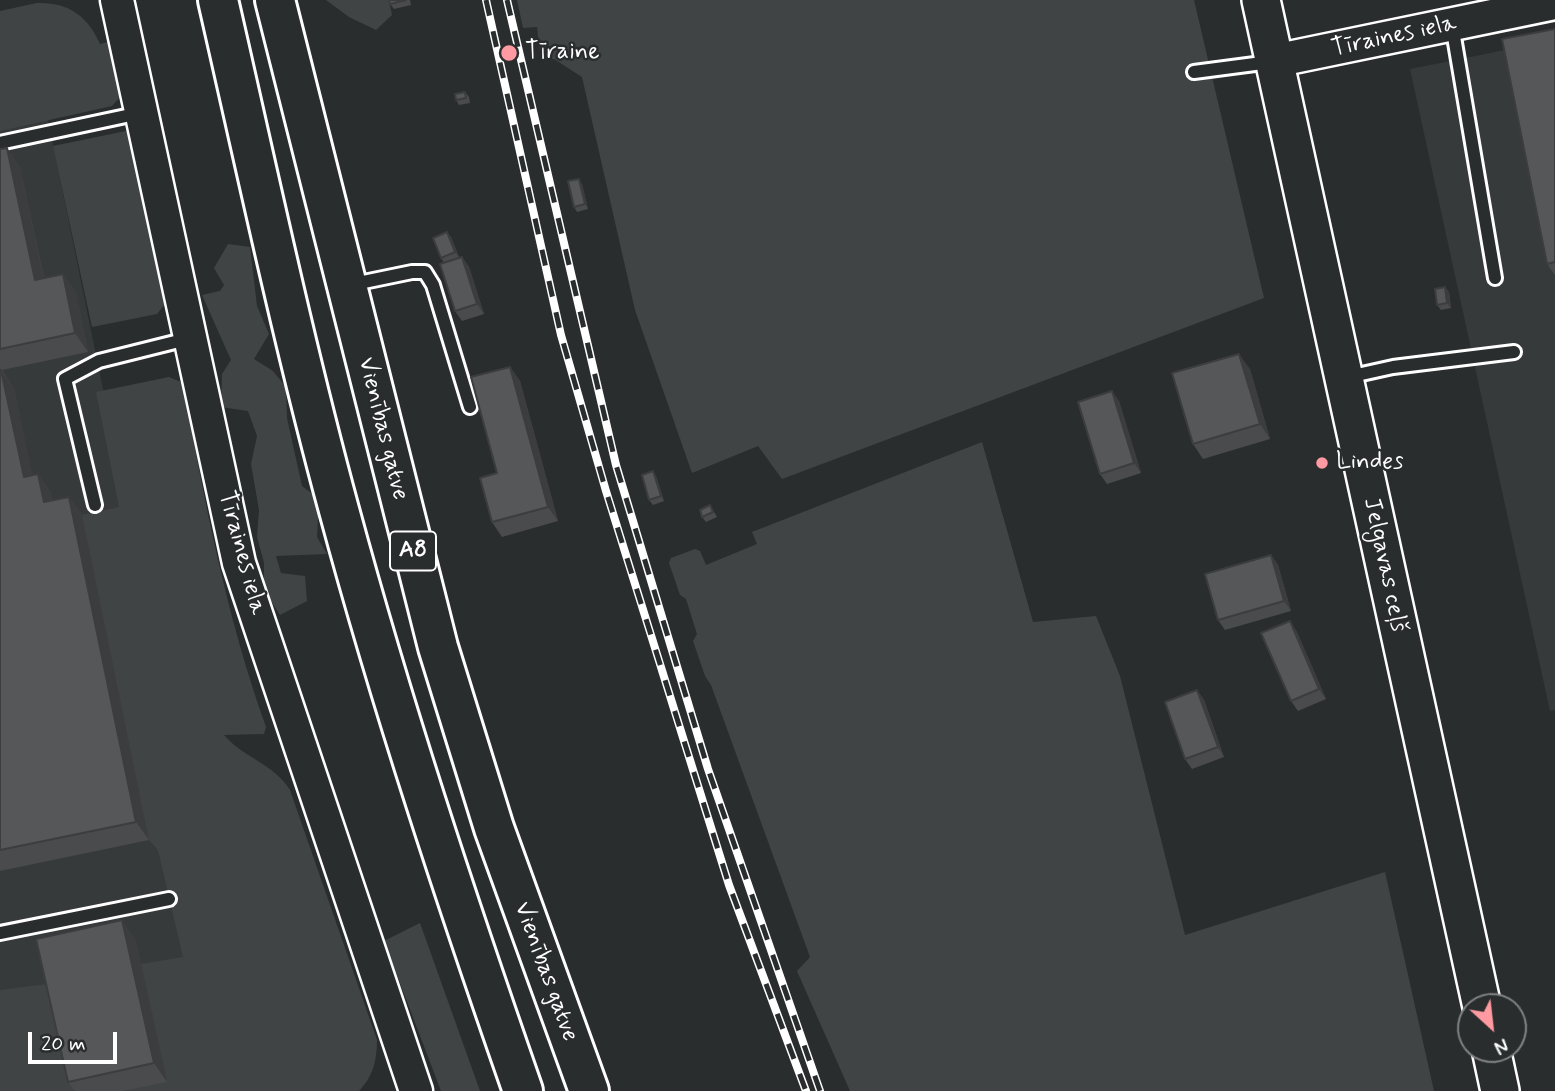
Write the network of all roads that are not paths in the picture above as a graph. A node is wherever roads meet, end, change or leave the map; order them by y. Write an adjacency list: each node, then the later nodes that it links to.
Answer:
1 (117, 0): 9 (street, Tīraines iela)
2 (218, 0): 23 (highway, A8)
3 (275, 0): 12 (highway, Vienības gatve / A8)
4 (1261, 0): 7 (main road, Jelgavas ceļš)
5 (1555, 3): 6 (street, Tīraines iela)
6 (1452, 25): 7 (street, Tīraines iela); 11 (lane)
7 (1274, 61): 8 (lane); 15 (main road, Jelgavas ceļš)
8 (1194, 72)
9 (143, 113): 10 (lane); 13 (street, Tīraines iela)
10 (0, 143)
11 (1495, 278)
12 (345, 286): 16 (lane); 24 (highway, Vienības gatve / A8)
13 (191, 338): 17 (lane); 22 (street, Tīraines iela)
14 (1514, 352): 15 (lane)
15 (1343, 378): 20 (main road, Jelgavas ceļš)
16 (470, 407)
17 (94, 505)
18 (170, 900): 19 (lane)
19 (0, 933)
20 (1479, 993)
21 (1494, 1063): 25 (main road)
22 (416, 1091)
23 (523, 1091)
24 (589, 1091)
25 (1500, 1091)

